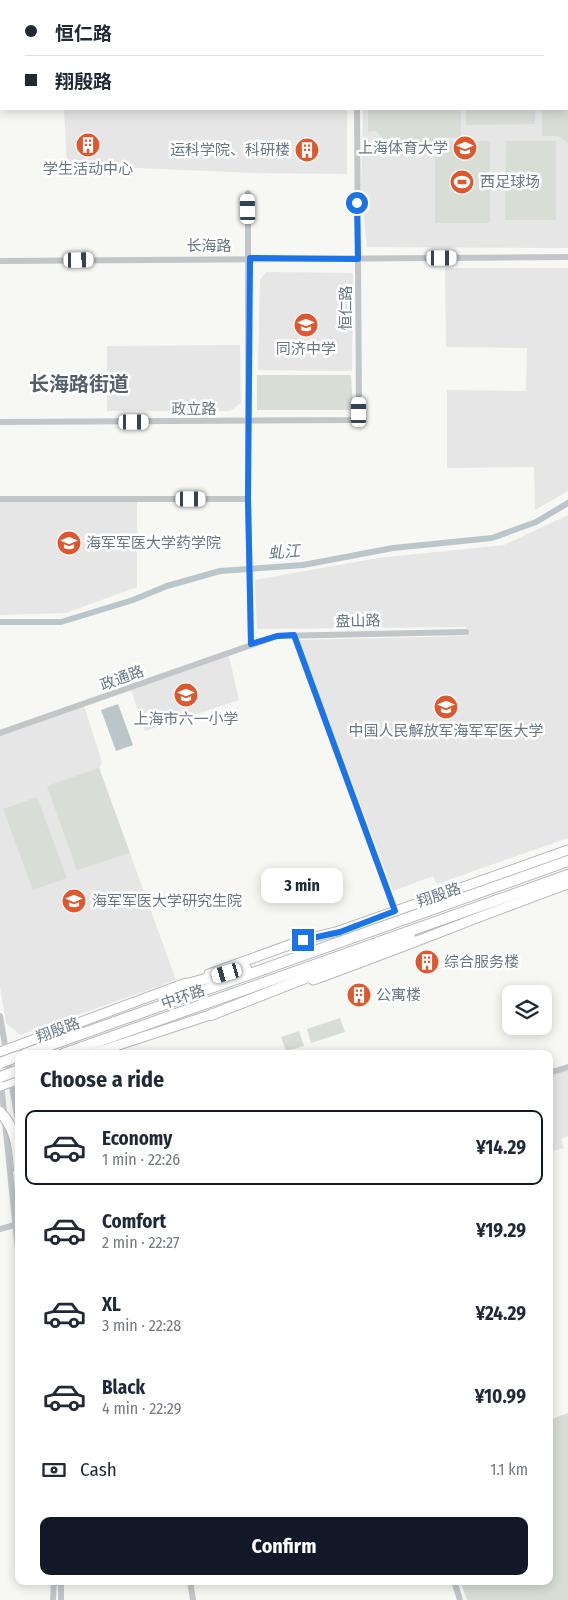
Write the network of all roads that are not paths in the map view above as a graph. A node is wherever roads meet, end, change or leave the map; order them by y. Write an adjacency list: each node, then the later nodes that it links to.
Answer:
1 (357, 110): 5 (street, 恒仁路)
2 (248, 193): 4 (street)
3 (568, 257): 5 (street, 长海路)
4 (250, 258): 5 (street, 长海路); 6 (street, 长海路); 8 (street)
5 (358, 259): 7 (street, 恒仁路)
6 (0, 261)
7 (356, 416): 8 (street, 政立路)
8 (248, 421): 9 (street, 政立路); 11 (street)
9 (0, 422)
10 (0, 499): 11 (street)
11 (248, 499): 14 (street)
12 (466, 632): 13 (street, 盘山路)
13 (294, 635): 14 (street, 盘山路); 20 (street)
14 (251, 644): 15 (street, 政通路)
15 (0, 733)
16 (568, 850): 20 (main road, 翔殷路)
17 (568, 862): 22 (highway, 中环路)
18 (568, 875): 21 (highway, 中环路)
19 (568, 884): 24 (main road)
20 (395, 911): 23 (main road, 翔殷路)
21 (464, 912): 24 (highway); 27 (highway, 中环路)
22 (343, 941): 23 (highway); 26 (highway, 中环路)
23 (180, 986): 29 (main road, 翔殷路)
24 (210, 1015): 28 (main road)
25 (0, 1016): 29 (street)
26 (36, 1050)
27 (74, 1050)
28 (103, 1050)
29 (3, 1051): 34 (street)
30 (15, 1057): 31 (highway, bridge)
31 (0, 1063)
32 (568, 1067): 33 (street)
33 (553, 1072)
34 (6, 1080): 36 (street); 38 (street)
35 (0, 1112): 37 (highway, bridge)
36 (15, 1113)
37 (15, 1143)
38 (15, 1198)
39 (15, 1225): 40 (street)
40 (0, 1229)
41 (54, 1585): 45 (street)
42 (61, 1585): 46 (street)
43 (191, 1585): 47 (street)
44 (455, 1585): 48 (street)
45 (53, 1600)
46 (61, 1600)
47 (193, 1600)
48 (460, 1600)

